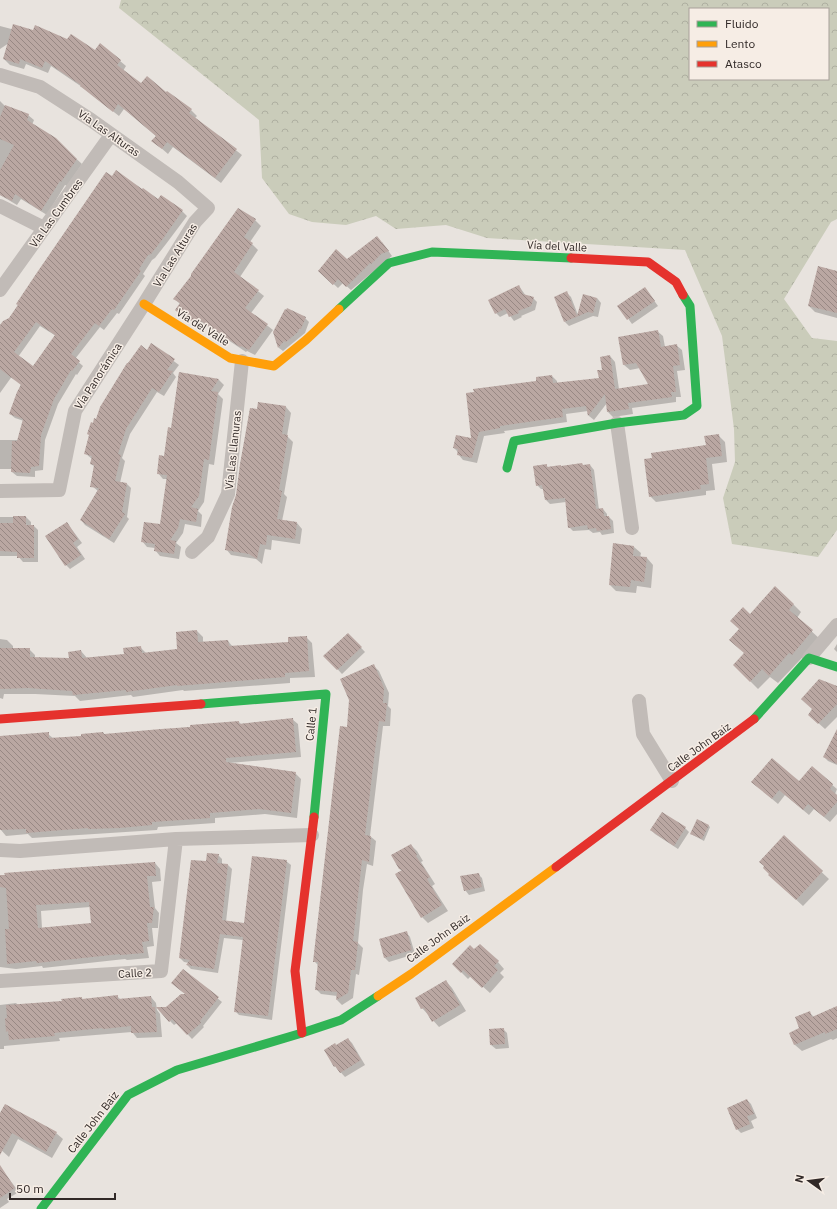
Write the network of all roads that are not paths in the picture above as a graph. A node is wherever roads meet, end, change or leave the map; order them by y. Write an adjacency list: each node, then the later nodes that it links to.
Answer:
1 (0, 75): 2 (street, Vía Las Alturas)
2 (111, 135): 4 (street, Vía Las Alturas); 5 (street, Vía Las Cumbres)
3 (0, 206): 5 (street)
4 (208, 208): 7 (street, Via Las Alturas)
5 (44, 228): 6 (street, Vía Las Cumbres)
6 (0, 290)
7 (144, 304): 8 (street, Vía del Valle); 11 (street, Vía Panorámica)
8 (242, 361): 9 (street, Vía del Valle); 13 (street, Vía Las Llanuras)
9 (617, 423): 10 (street, Vía del Valle); 12 (street)
10 (507, 468)
11 (0, 491)
12 (632, 528)
13 (192, 552)
14 (837, 625): 15 (street)
15 (809, 658): 16 (street); 19 (street, Calle John Baiz)
16 (837, 667)
17 (639, 701): 19 (street)
18 (0, 719): 20 (street, Calle 1)
19 (672, 781): 24 (street, Calle John Baiz)
20 (312, 835): 21 (street); 24 (street, Calle 1)
21 (176, 839): 22 (street); 23 (street, Calle 2)
22 (0, 850)
23 (0, 981)
24 (302, 1033): 25 (street, Calle John Baiz)
25 (41, 1209)

